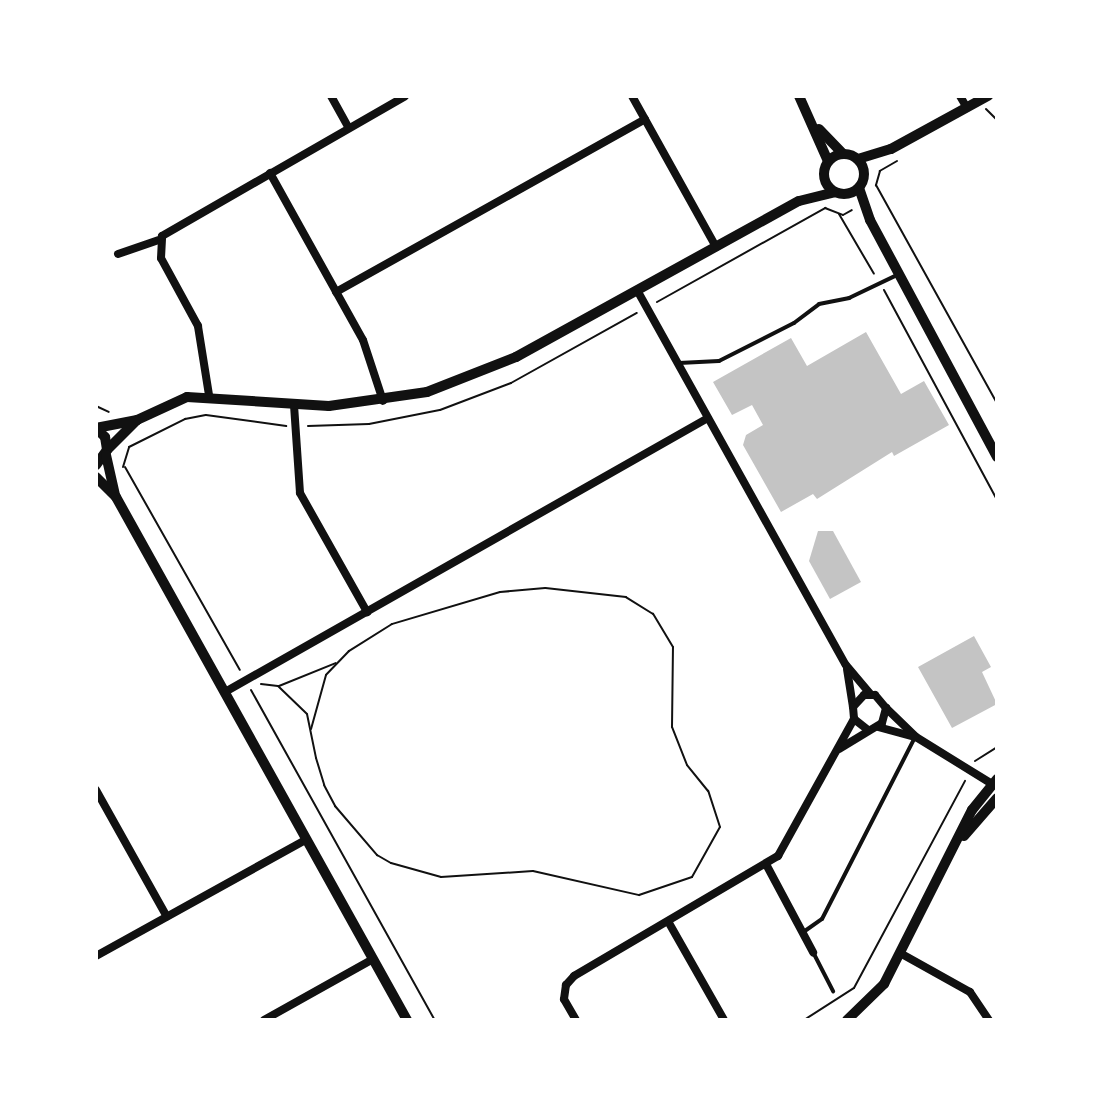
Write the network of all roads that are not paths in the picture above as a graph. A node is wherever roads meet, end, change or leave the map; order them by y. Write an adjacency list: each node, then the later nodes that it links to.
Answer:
1 (331, 96): 10 (street)
2 (405, 96): 10 (street)
3 (632, 96): 8 (street)
4 (799, 96): 9 (street)
5 (960, 96): 7 (street)
6 (984, 98): 7 (street)
7 (967, 108): 11 (street)
8 (645, 119): 23 (street); 27 (street)
9 (815, 125): 12 (street); 14 (street)
10 (348, 127): 16 (street)
11 (891, 149): 13 (street); 15 (street)
12 (842, 153): 13 (street); 14 (street)
13 (858, 159): 15 (street)
14 (828, 161): 17 (street)
15 (864, 172): 18 (street)
16 (270, 173): 22 (street); 27 (street)
17 (823, 176): 19 (street); 20 (street)
18 (859, 188): 19 (street); 21 (street)
19 (839, 193): 20 (street); 21 (street)
20 (799, 201): 23 (street)
21 (870, 220): 25 (street)
22 (159, 240): 24 (street); 29 (street)
23 (716, 247): 26 (street)
24 (118, 254)
25 (899, 274): 28 (lane); 36 (street)
26 (637, 290): 28 (street); 30 (street)
27 (336, 292): 30 (street)
28 (678, 363): 32 (street)
29 (209, 395): 31 (street); 33 (street)
30 (384, 402): 31 (street)
31 (294, 405): 40 (street)
32 (708, 418): 40 (street); 41 (street)
33 (137, 420): 34 (street); 35 (street)
34 (96, 428): 35 (street)
35 (107, 453): 37 (street); 39 (street)
36 (997, 457)
37 (96, 465)
38 (96, 477): 39 (street)
39 (116, 497): 42 (street)
40 (367, 612): 42 (street)
41 (846, 665): 43 (street); 44 (street)
42 (225, 692): 54 (street)
43 (870, 694): 44 (street); 45 (street)
44 (853, 707): 46 (street)
45 (886, 708): 47 (street); 49 (street)
46 (854, 719): 48 (street); 50 (street)
47 (878, 727): 48 (street); 49 (street)
48 (867, 729): 50 (street)
49 (916, 737): 51 (street); 59 (lane)
50 (829, 758): 56 (street)
51 (994, 781): 55 (street)
52 (96, 790): 57 (street)
53 (997, 798): 55 (street)
54 (307, 839): 57 (street); 63 (street)
55 (958, 844): 61 (street)
56 (767, 866): 58 (street); 59 (street)
57 (167, 917): 62 (street)
58 (669, 923): 67 (street); 68 (street)
59 (802, 933): 60 (street)
60 (813, 952): 64 (lane)
61 (900, 953): 69 (street); 70 (street)
62 (96, 956)
63 (373, 959): 65 (street); 66 (street)
64 (833, 991)
65 (264, 1020)
66 (407, 1020)
67 (576, 1020)
68 (724, 1020)
69 (847, 1020)
70 (989, 1020)

